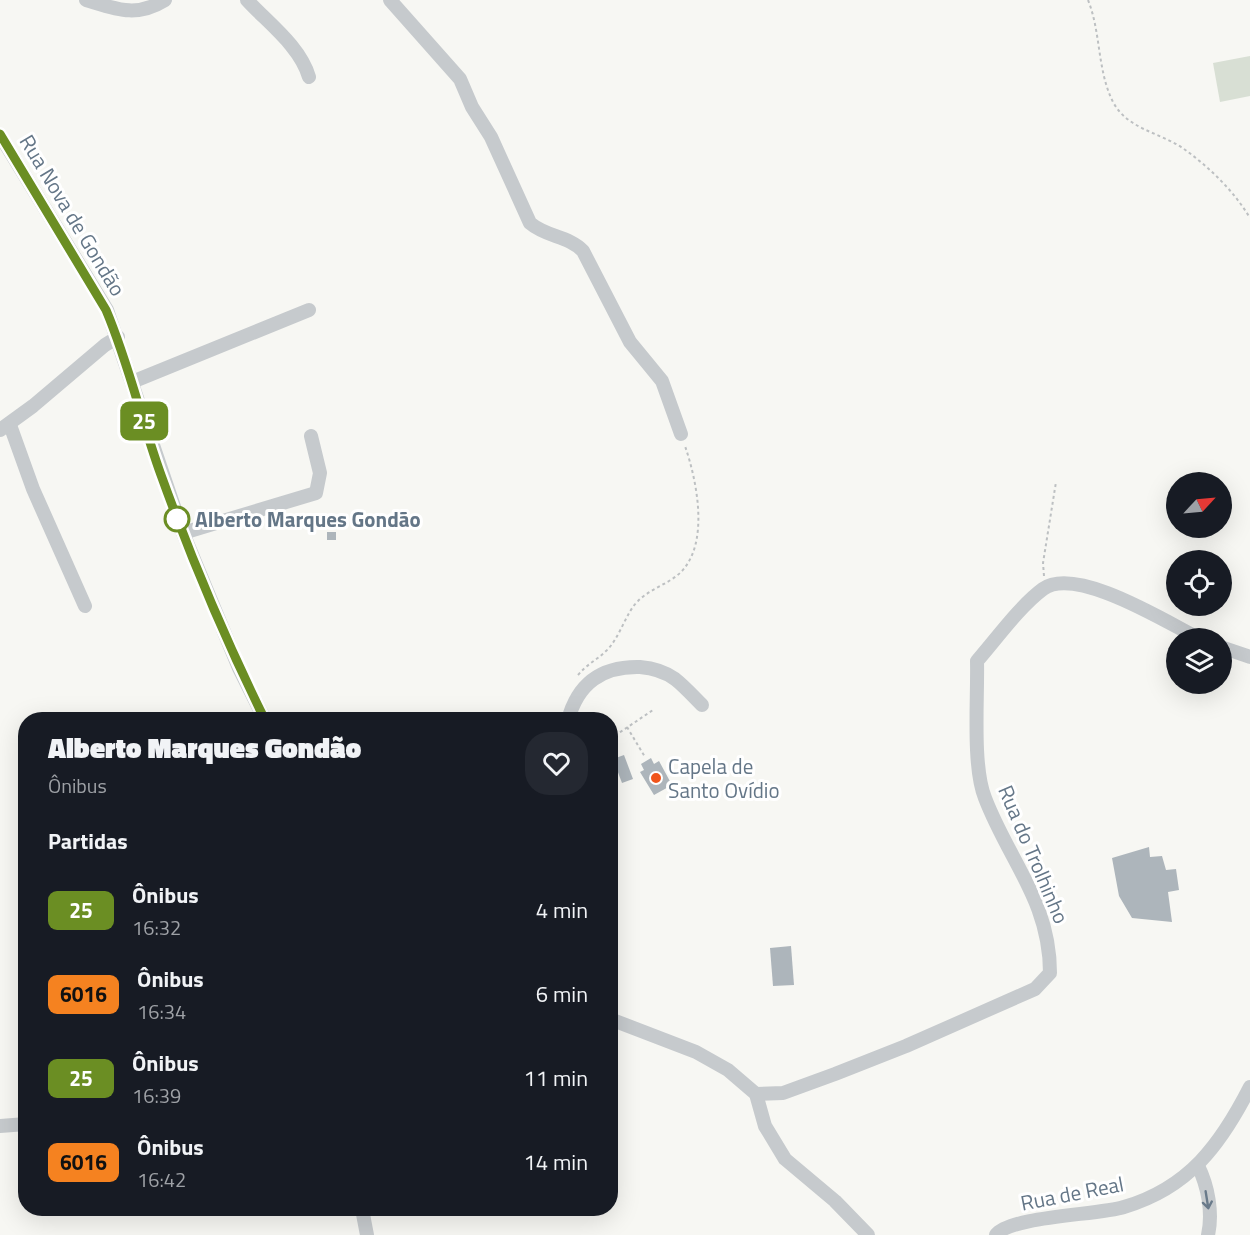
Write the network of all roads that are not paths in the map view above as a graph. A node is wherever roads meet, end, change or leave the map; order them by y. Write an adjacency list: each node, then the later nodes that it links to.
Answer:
1 (86, 0): 2 (street)
2 (165, 0)
3 (247, 0): 5 (street)
4 (390, 0): 11 (street)
5 (309, 77)
6 (0, 135): 8 (street, Rua Nova de Gondão)
7 (309, 310): 9 (street)
8 (118, 337): 9 (street, Rua Nova de Gondão); 10 (street)
9 (132, 382): 13 (street, Rua Nova de Gondão)
10 (5, 427): 14 (street)
11 (681, 434)
12 (311, 436): 13 (street)
13 (183, 533): 19 (street, Rua Nova de Gondão)
14 (85, 606)
15 (1179, 628): 23 (street, Rua do Trolhinho)
16 (1232, 651): 17 (street)
17 (1250, 657)
18 (702, 705): 20 (street)
19 (261, 712)
20 (572, 712)
21 (618, 1022): 23 (street)
22 (1250, 1087): 26 (street, Rua de Real)
23 (756, 1094): 29 (street)
24 (18, 1125): 25 (street)
25 (0, 1126)
26 (1198, 1166): 30 (street, Rua de Real); 31 (street, one-way to 31)
27 (363, 1216): 28 (street)
28 (367, 1235)
29 (868, 1235)
30 (996, 1235)
31 (1208, 1235)

